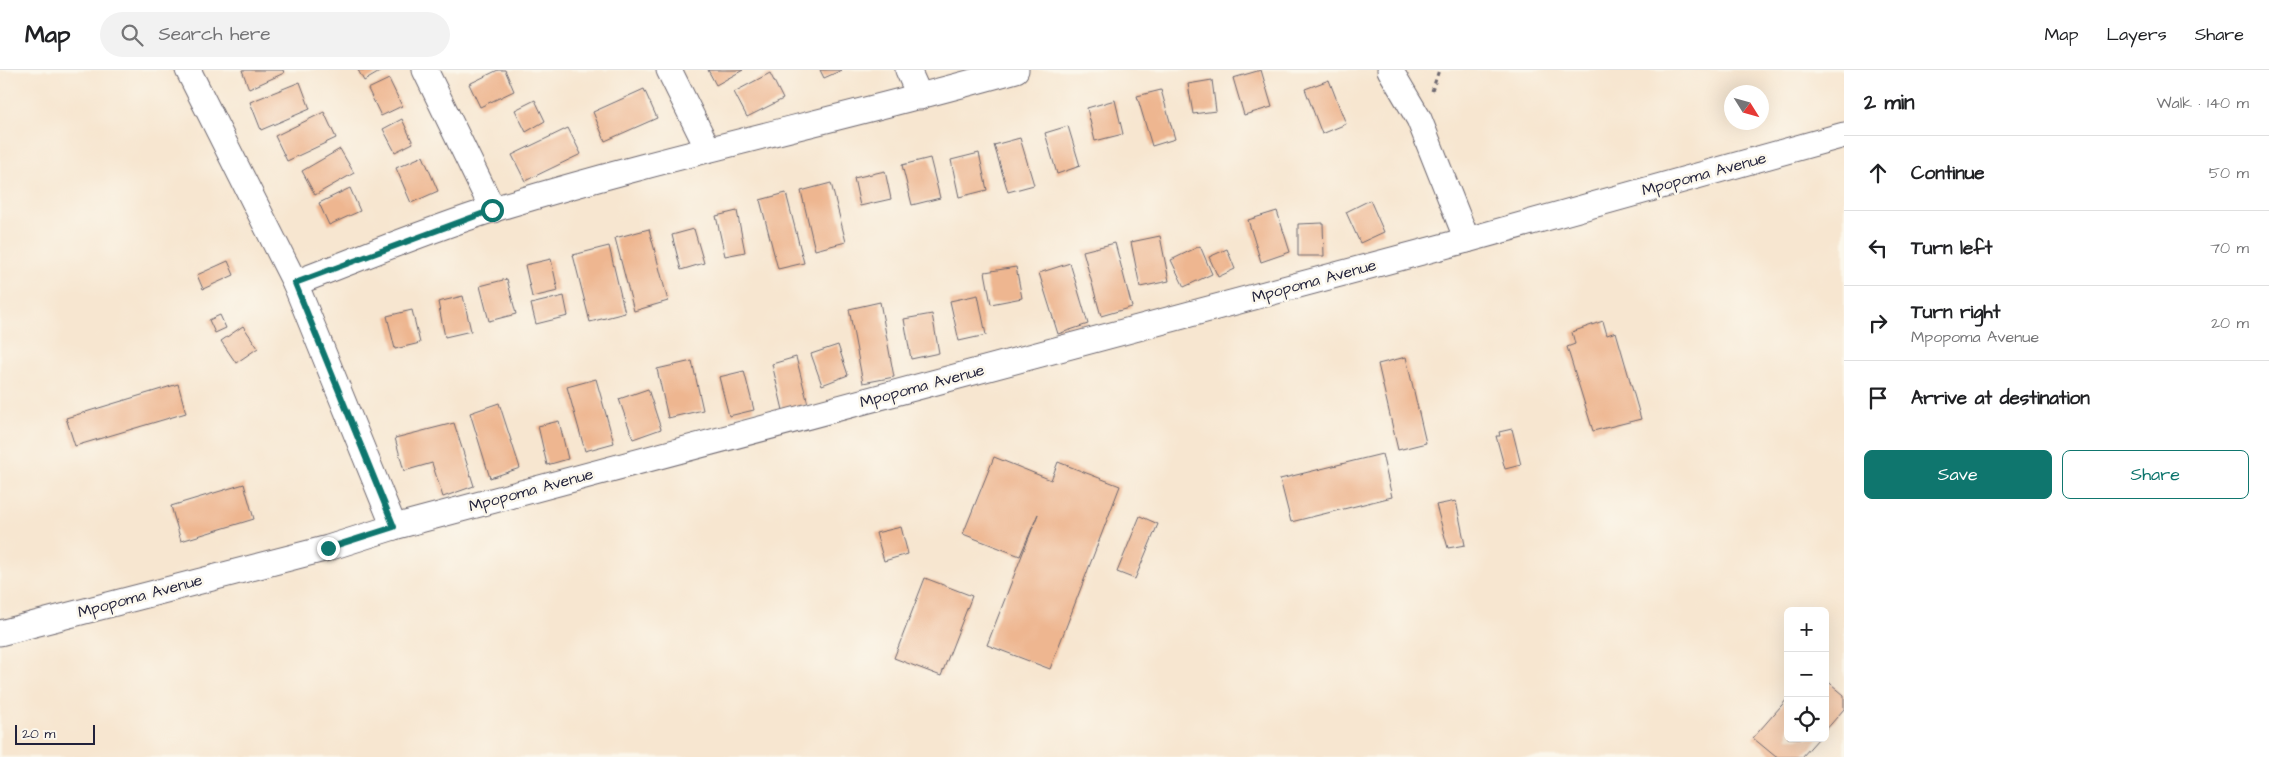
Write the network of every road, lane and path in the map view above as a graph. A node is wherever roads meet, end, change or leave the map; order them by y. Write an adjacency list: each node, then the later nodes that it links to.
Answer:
1 (188, 70): 12 (street)
2 (425, 70): 10 (street)
3 (669, 70): 9 (street)
4 (908, 70): 7 (street)
5 (1016, 70): 7 (street)
6 (1390, 70): 11 (street)
7 (920, 97): 9 (street)
8 (1844, 136): 11 (street, Mpopoma Avenue)
9 (708, 149): 10 (street)
10 (492, 210): 12 (street)
11 (1467, 240): 13 (street, Mpopoma Avenue)
12 (295, 283): 13 (street)
13 (394, 527): 14 (street, Mpopoma Avenue)
14 (0, 633)

